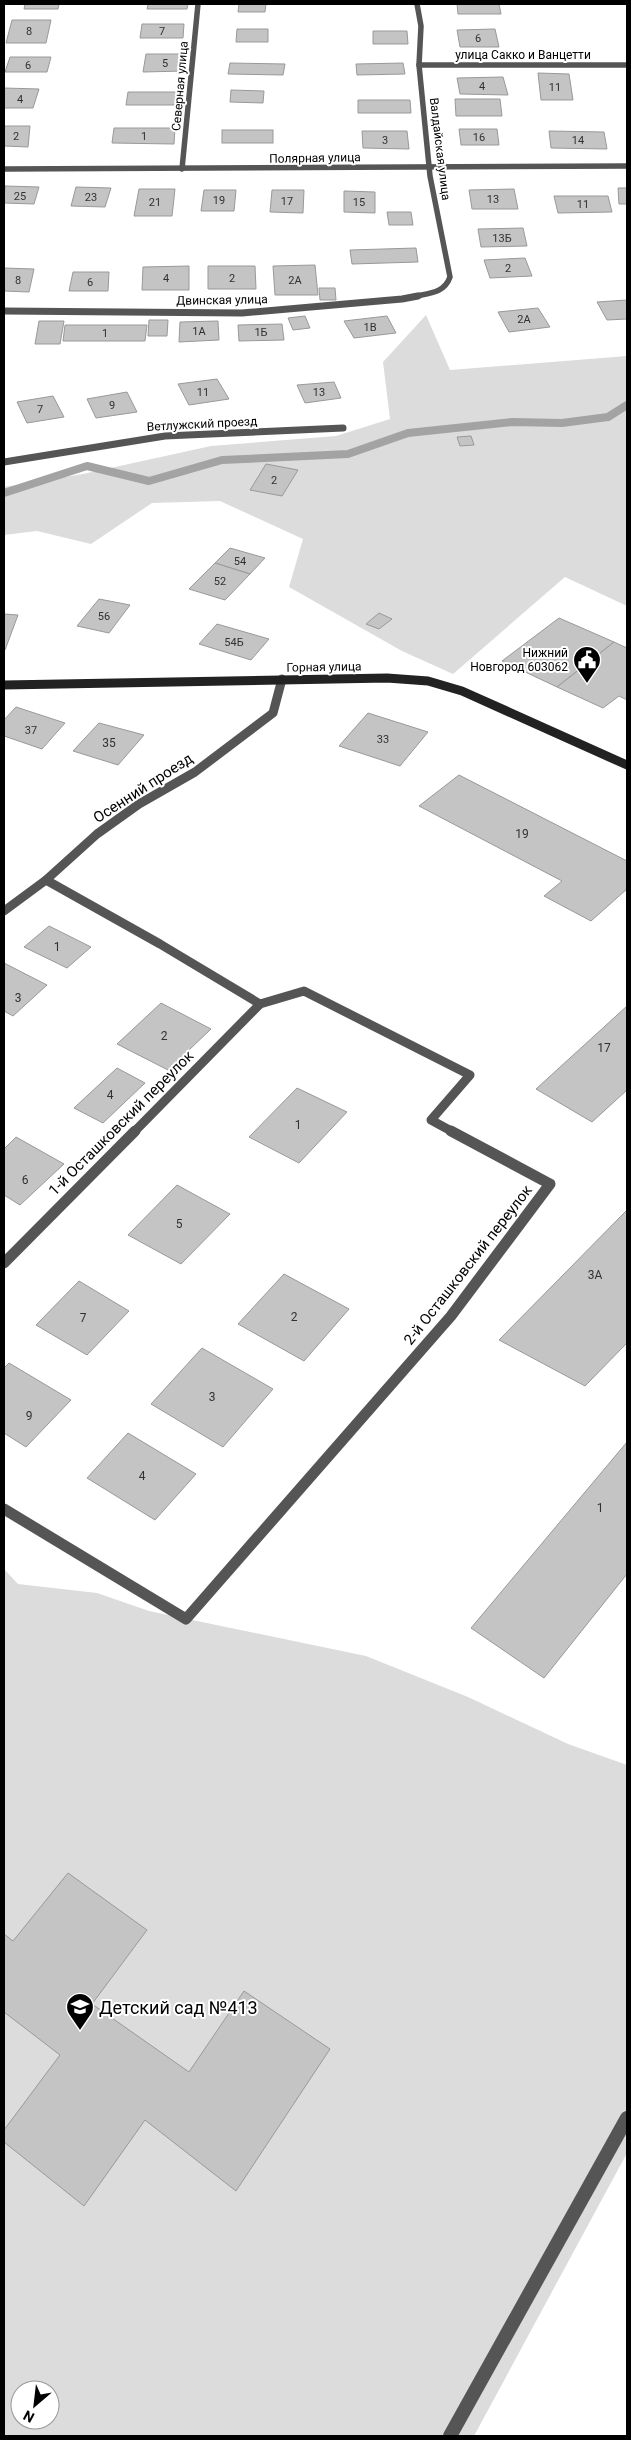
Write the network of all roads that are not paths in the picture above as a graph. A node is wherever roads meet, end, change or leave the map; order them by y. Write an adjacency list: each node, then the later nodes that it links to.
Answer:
1 (198, 4): 8 (street, Северная улица)
2 (417, 4): 3 (street, Валдайская улица)
3 (419, 65): 4 (street, улица Сакко и Ванцетти); 5 (street, Валдайская улица)
4 (627, 65)
5 (429, 166): 6 (street, Полярная улица); 8 (street, Полярная улица); 9 (street, Валдайская улица)
6 (627, 166)
7 (4, 169): 8 (street, Полярная улица)
8 (182, 169)
9 (439, 291): 10 (street, Двинская улица)
10 (4, 311)
11 (343, 428): 12 (street, Ветлужский проезд)
12 (4, 462)
13 (282, 679): 14 (main road, Горная улица); 15 (main road, Горная улица); 16 (street, Осенний проезд)
14 (4, 685)
15 (627, 765)
16 (46, 880): 17 (street, Осенний проезд); 18 (street)
17 (4, 911)
18 (260, 1004): 19 (street, 1-й Осташковский переулок); 20 (street, 2-й Осташковский переулок)
19 (4, 1263)
20 (4, 1509)
21 (627, 2118): 22 (street)
22 (450, 2436)

